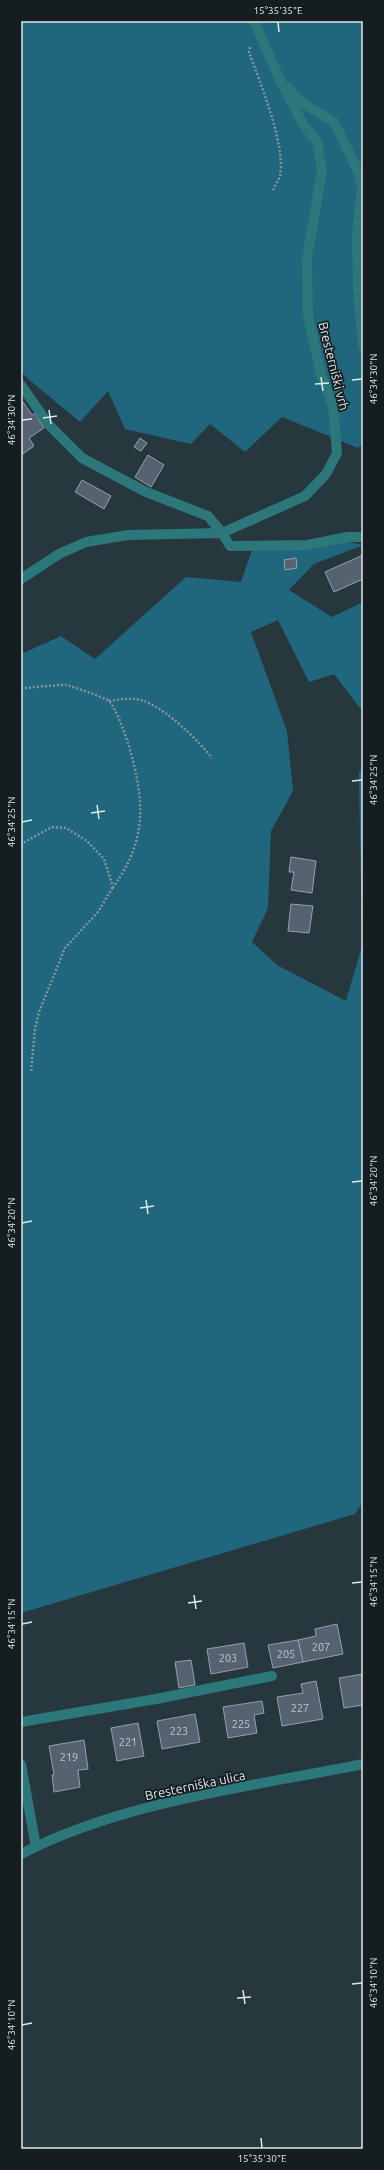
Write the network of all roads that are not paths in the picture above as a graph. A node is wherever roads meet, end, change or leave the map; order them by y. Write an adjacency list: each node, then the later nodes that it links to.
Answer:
1 (254, 21): 2 (street, Bresterniški vrh)
2 (280, 80): 3 (street, Bresterniški vrh); 5 (street, Bresterniški vrh)
3 (363, 347)
4 (21, 386): 5 (street)
5 (222, 533): 6 (street); 7 (street, Bresterniški vrh)
6 (363, 537)
7 (21, 579)
8 (272, 1676): 9 (street)
9 (21, 1722)
10 (21, 1764): 12 (street)
11 (363, 1764): 12 (street, Bresterniška ulica)
12 (36, 1846): 13 (street, Bresterniška ulica)
13 (21, 1854)

